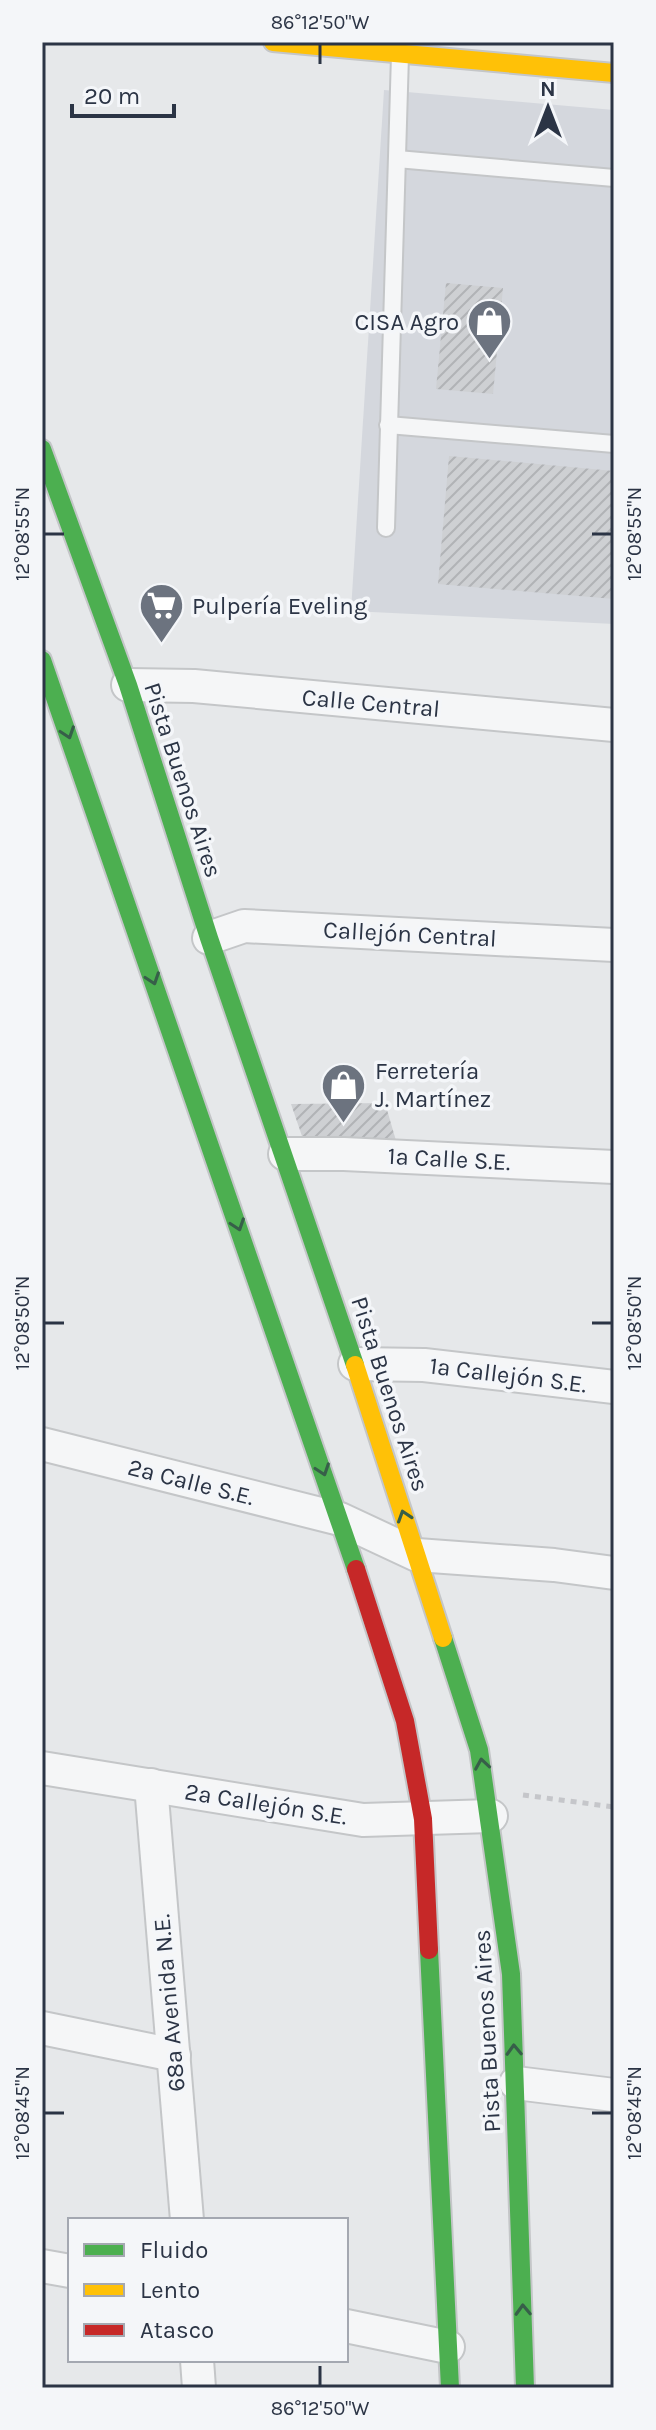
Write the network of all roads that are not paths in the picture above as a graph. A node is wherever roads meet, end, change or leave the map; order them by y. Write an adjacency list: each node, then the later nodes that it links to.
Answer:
1 (273, 42): 2 (main road)
2 (400, 53): 3 (main road); 4 (lane)
3 (614, 73)
4 (397, 159): 5 (lane); 6 (lane)
5 (614, 178)
6 (388, 425): 7 (lane); 9 (lane)
7 (614, 444)
8 (42, 449): 11 (main road, Pista Buenos Aires)
9 (386, 528)
10 (42, 660): 20 (main road, one-way to 20)
11 (128, 685): 12 (street, Calle Central); 13 (main road, Pista Buenos Aires)
12 (614, 725)
13 (209, 938): 14 (street, Callejón Central); 15 (main road, Pista Buenos Aires)
14 (614, 945)
15 (285, 1154): 16 (street, 1a Calle S.E.); 17 (main road, Pista Buenos Aires)
16 (614, 1167)
17 (355, 1364): 18 (street, 1a Callejón S.E.); 21 (main road, Pista Buenos Aires, one-way to 17)
18 (614, 1387)
19 (42, 1444): 20 (street, 2a Calle S.E.)
20 (340, 1519): 21 (street, 2a Calle S.E.); 26 (main road)
21 (417, 1555): 22 (street); 25 (main road, Pista Buenos Aires, one-way to 21)
22 (614, 1573)
23 (42, 1768): 24 (street, 2a Callejón S.E.)
24 (151, 1785): 26 (street, 2a Callejón S.E.); 28 (street, 68a Avenida N.E.)
25 (488, 1803): 26 (street, 2a Callejón S.E.); 29 (main road, Pista Buenos Aires, one-way to 25)
26 (423, 1819): 35 (main road)
27 (42, 2028): 28 (street)
28 (174, 2055): 31 (street, 68a Avenida N.E.)
29 (516, 2083): 30 (street); 39 (main road, Pista Buenos Aires, one-way to 29)
30 (614, 2095)
31 (187, 2218)
32 (42, 2266): 33 (street)
33 (68, 2271)
34 (348, 2326): 35 (street)
35 (448, 2347): 38 (main road)
36 (197, 2362): 37 (street)
37 (199, 2388)
38 (450, 2388)
39 (525, 2388)

